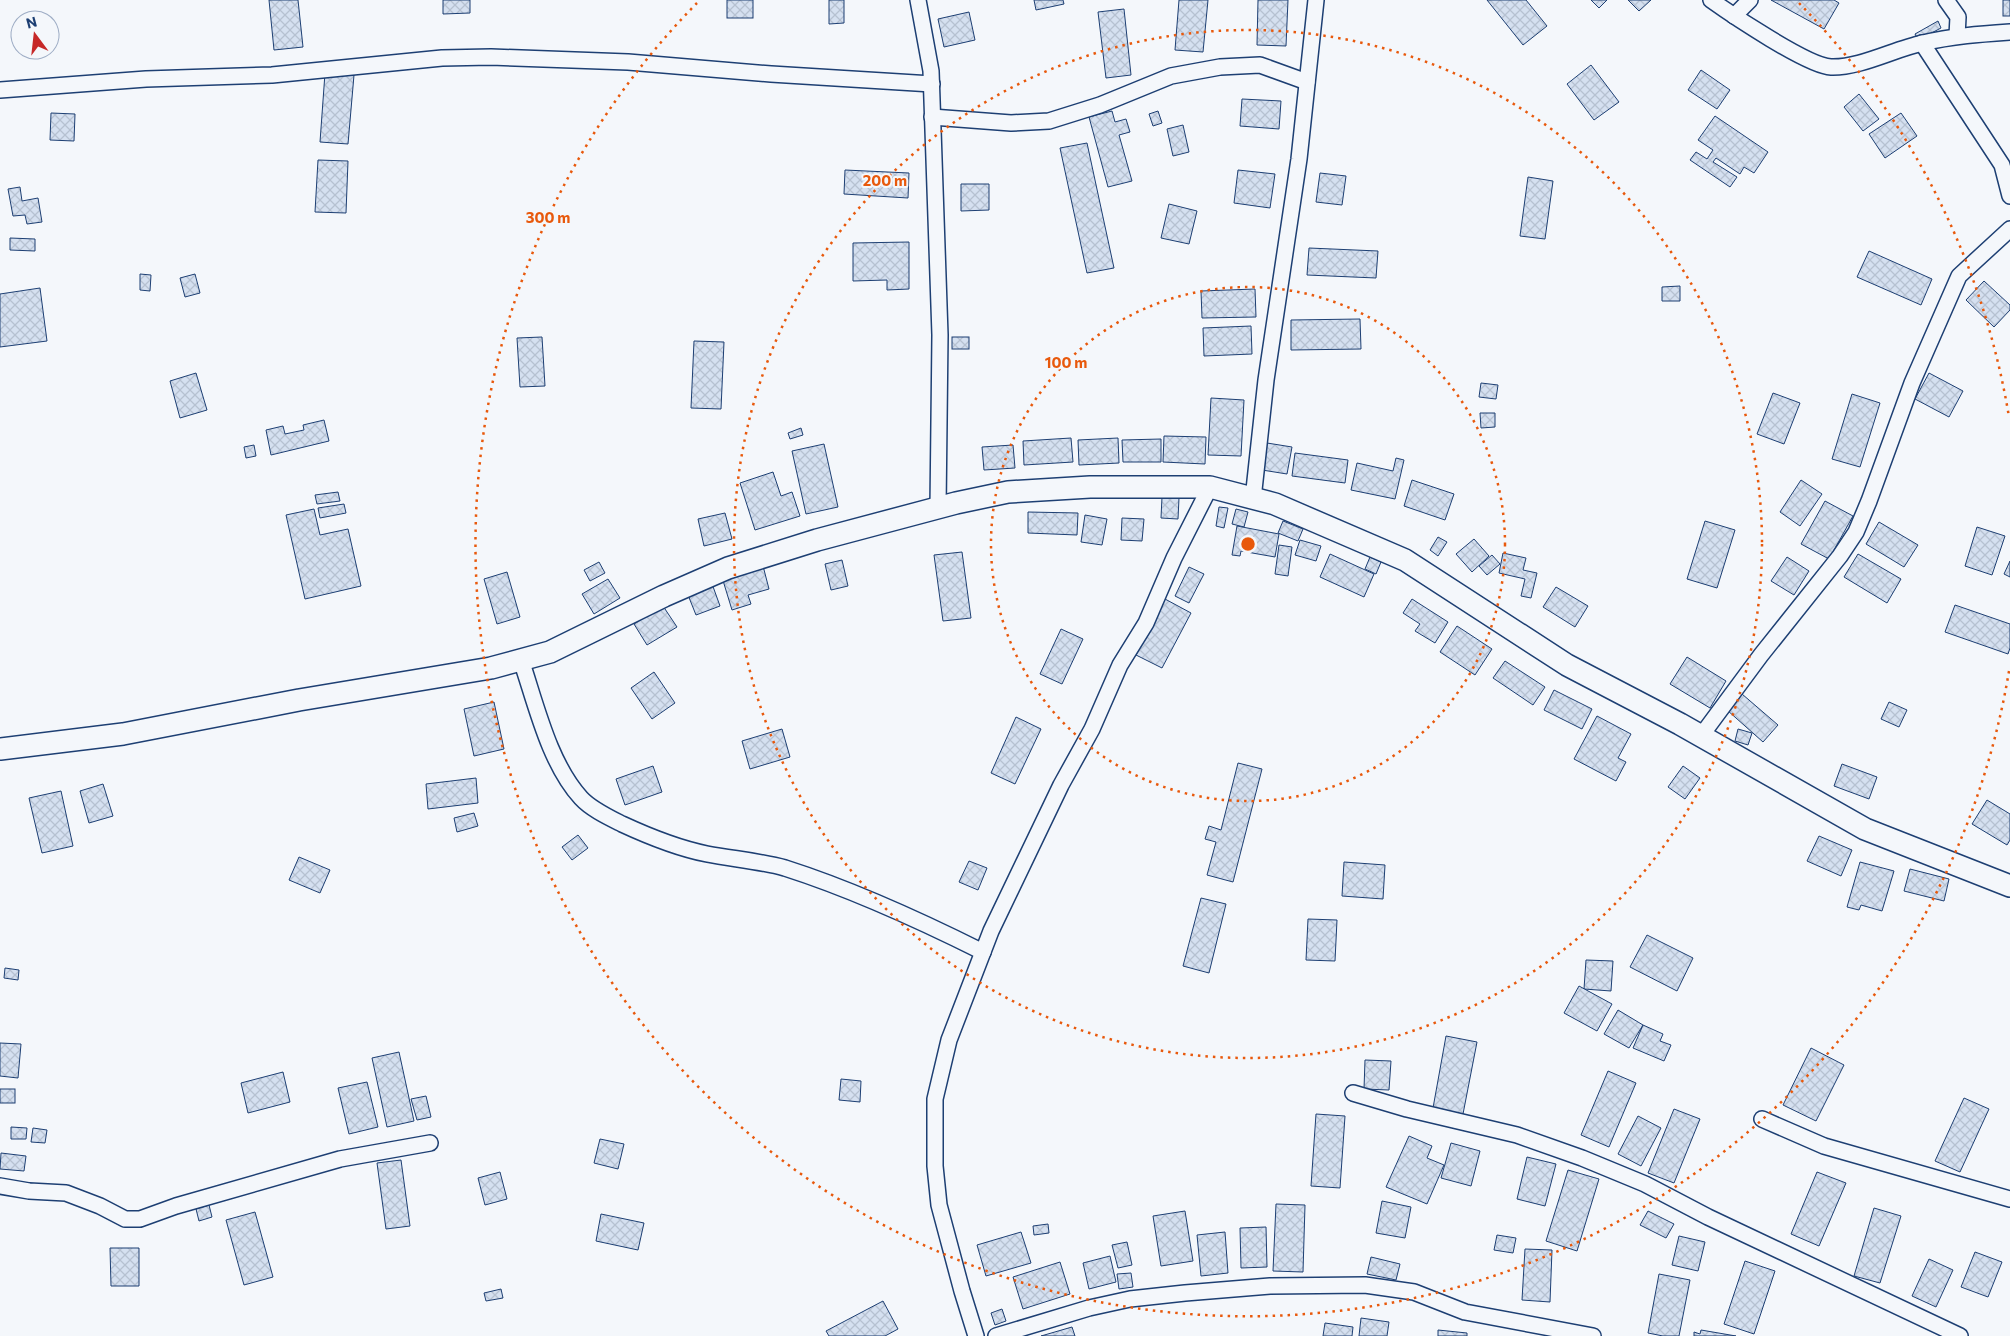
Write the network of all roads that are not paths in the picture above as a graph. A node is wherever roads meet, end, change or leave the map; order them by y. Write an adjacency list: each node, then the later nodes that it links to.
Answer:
1 (918, 0): 11 (street)
2 (1316, 0): 10 (street)
3 (1711, 0): 6 (street)
4 (1750, 0): 6 (street)
5 (1946, 0): 8 (street)
6 (1734, 16): 9 (street)
7 (2010, 32): 8 (street)
8 (1957, 36): 9 (street)
9 (1922, 43): 14 (street)
10 (1307, 82): 13 (street); 17 (street)
11 (932, 84): 12 (street); 13 (street)
12 (0, 90)
13 (932, 117): 18 (street)
14 (2010, 196)
15 (2010, 230): 20 (street)
16 (1210, 487): 17 (street); 18 (street); 23 (street)
17 (1253, 499): 20 (street)
18 (938, 508): 19 (street)
19 (521, 660): 21 (street); 23 (street)
20 (1701, 736): 22 (street)
21 (0, 749)
22 (2010, 886)
23 (983, 952): 30 (street)
24 (1353, 1093): 33 (street)
25 (1762, 1119): 28 (street)
26 (430, 1143): 27 (street)
27 (0, 1186)
28 (2010, 1199)
29 (1525, 1330): 31 (street); 32 (street)
30 (976, 1336)
31 (996, 1336)
32 (1593, 1336)
33 (1960, 1336)

